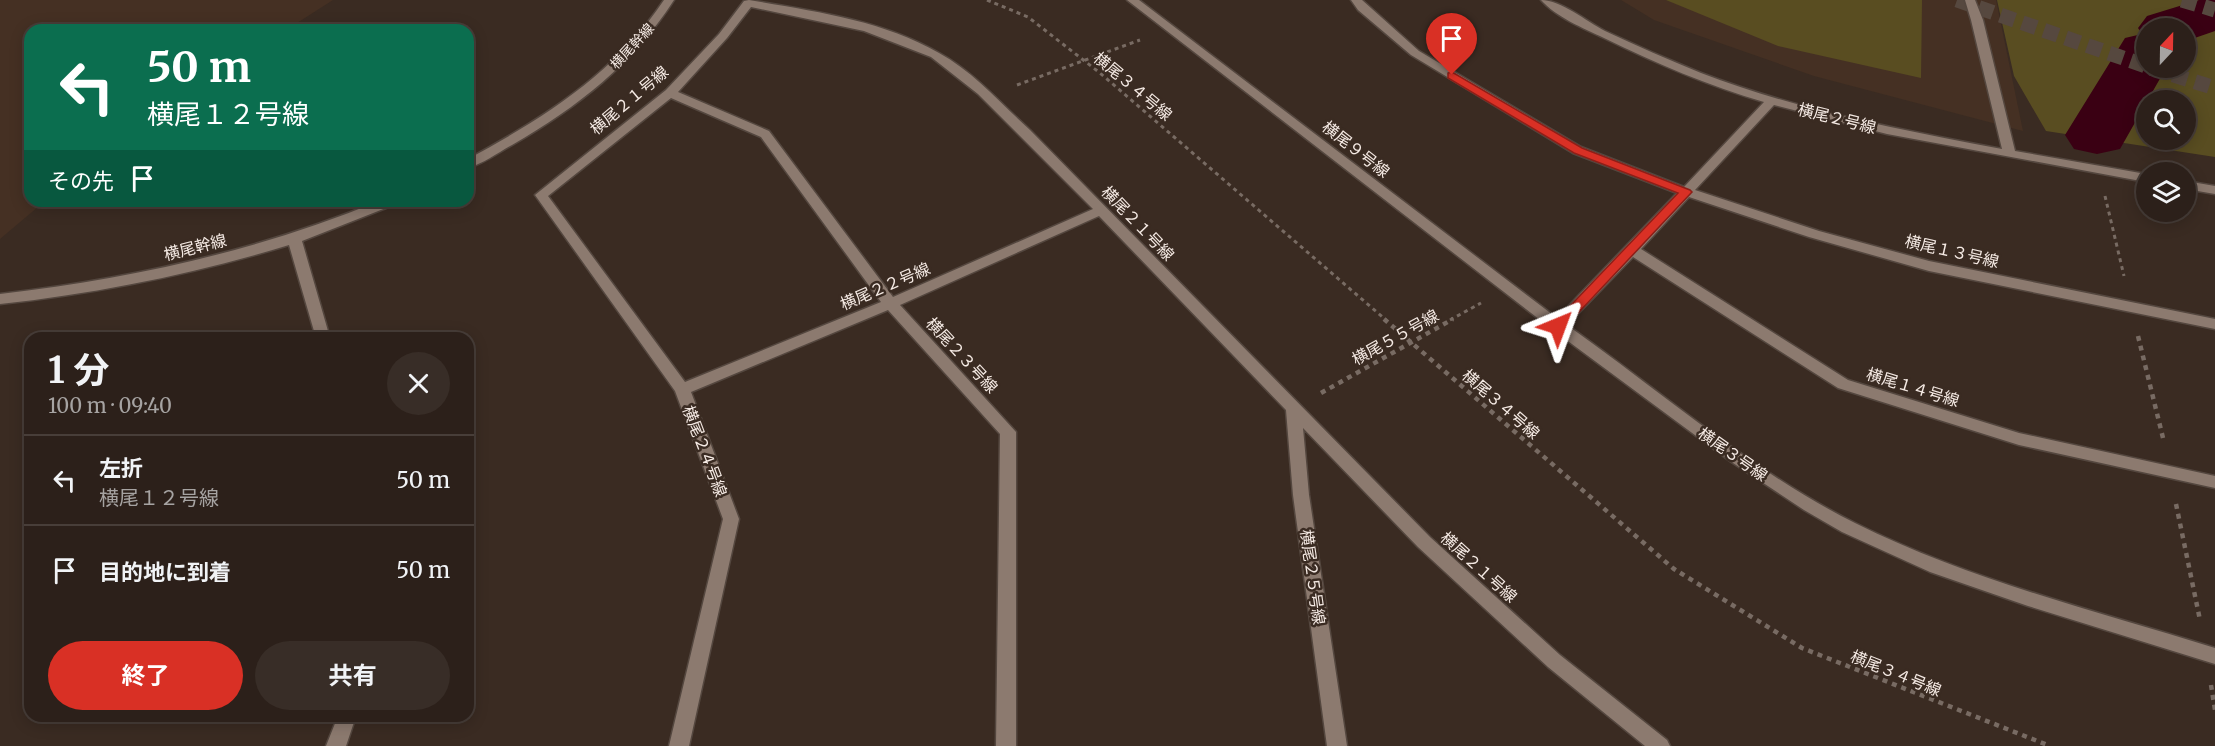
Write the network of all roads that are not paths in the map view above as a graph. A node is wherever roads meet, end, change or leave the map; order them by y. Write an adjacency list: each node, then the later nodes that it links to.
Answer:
1 (669, 0): 9 (street, 横尾幹線)
2 (1132, 0): 22 (street, 横尾９号線)
3 (1356, 0): 13 (street, 横尾１３号線)
4 (1546, 0): 7 (street, 横尾２号線)
5 (1970, 0): 8 (street)
6 (670, 93): 14 (street, 横尾２１号線); 16 (street, 横尾２１号線); 20 (street, 横尾２３号線)
7 (1771, 101): 8 (street, 横尾２号線); 13 (street)
8 (2009, 153): 10 (street, 横尾２号線)
9 (474, 162)
10 (2136, 176)
11 (2196, 187): 12 (street)
12 (2215, 190)
13 (1686, 192): 18 (street); 21 (street, 横尾１３号線)
14 (541, 195): 24 (street, 横尾２４号線)
15 (375, 207): 17 (street, 横尾幹線)
16 (1100, 211): 20 (street, 横尾２２号線); 25 (street, 横尾２１号線)
17 (294, 238): 19 (street, 横尾幹線); 23 (street)
18 (1632, 250): 22 (street); 26 (street, 横尾１４号線)
19 (0, 299)
20 (890, 303): 24 (street, 横尾２２号線); 31 (street, 横尾２３号線)
21 (2215, 324)
22 (1558, 326): 27 (street, 横尾３号線)
23 (321, 332)
24 (682, 389): 30 (street, 横尾２４号線)
25 (1294, 408): 32 (street, 横尾２５号線); 33 (street, 横尾２１号線)
26 (2215, 482)
27 (2215, 656)
28 (345, 722): 29 (street)
29 (336, 746)
30 (679, 746)
31 (1006, 746)
32 (1337, 746)
33 (1660, 746)

